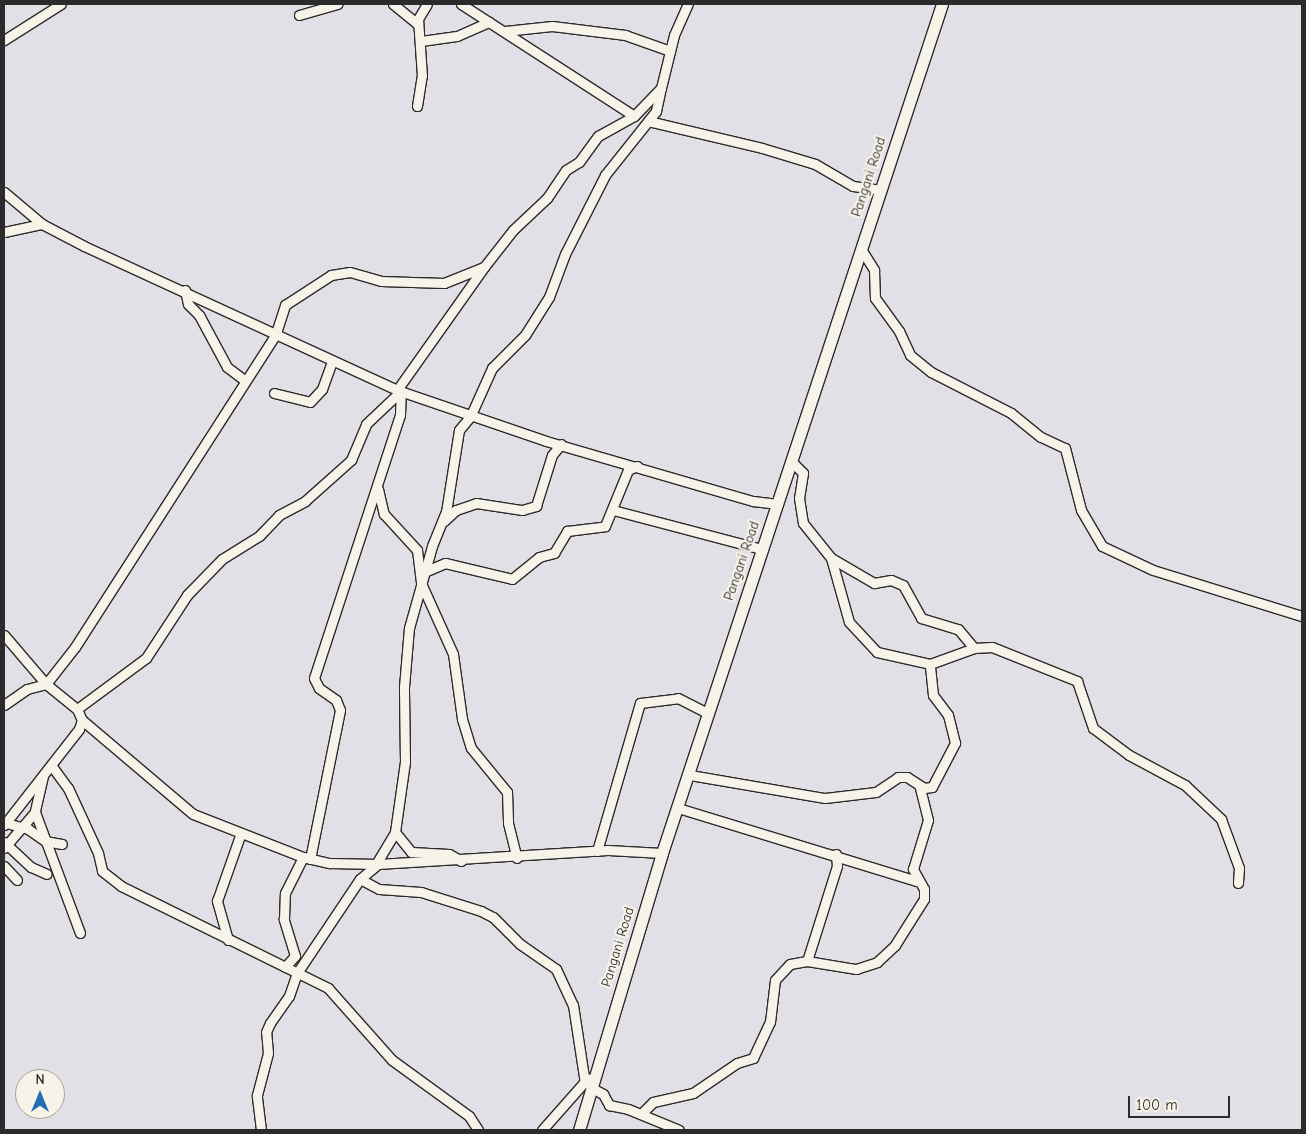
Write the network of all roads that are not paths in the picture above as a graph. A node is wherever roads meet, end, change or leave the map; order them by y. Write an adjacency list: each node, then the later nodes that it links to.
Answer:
1 (61, 4): 12 (street)
2 (337, 4): 8 (street)
3 (393, 4): 10 (street)
4 (428, 4): 10 (street)
5 (461, 4): 9 (street)
6 (688, 4): 14 (street)
7 (942, 4): 19 (main road, Pangani Road)
8 (299, 15)
9 (489, 22): 11 (street); 13 (street)
10 (418, 24): 13 (street)
11 (505, 31): 14 (street); 17 (street)
12 (4, 40)
13 (421, 41): 16 (street)
14 (670, 51): 15 (street)
15 (661, 88): 17 (street); 18 (street)
16 (417, 106)
17 (634, 116): 24 (street)
18 (648, 121): 19 (street); 31 (street)
19 (880, 190): 23 (main road, Pangani Road)
20 (4, 192): 21 (street)
21 (42, 224): 22 (street); 25 (street)
22 (4, 232)
23 (861, 249): 33 (main road, Pangani Road); 43 (street)
24 (484, 268): 26 (street); 29 (street)
25 (185, 290): 26 (street); 28 (street)
26 (275, 336): 27 (street); 28 (street)
27 (332, 361): 29 (street); 30 (street)
28 (244, 380): 47 (street)
29 (400, 391): 31 (street); 35 (street); 49 (street)
30 (274, 393)
31 (470, 417): 32 (street); 38 (street)
32 (561, 444): 34 (street); 38 (street)
33 (791, 461): 36 (main road, Pangani Road); 40 (street)
34 (636, 466): 36 (street); 37 (street)
35 (378, 486): 42 (street); 68 (street)
36 (778, 504): 39 (main road, Pangani Road)
37 (612, 510): 39 (street); 41 (street)
38 (444, 521): 41 (street)
39 (762, 548): 50 (main road, Pangani Road)
40 (831, 558): 45 (street); 46 (street)
41 (424, 572): 42 (street)
42 (421, 583): 60 (street); 69 (street)
43 (1302, 616)
44 (4, 635): 47 (street)
45 (974, 648): 46 (street); 77 (street)
46 (930, 664): 55 (street)
47 (46, 684): 48 (street); 49 (street)
48 (4, 705)
49 (77, 709): 51 (street)
50 (708, 713): 53 (main road, Pangani Road); 65 (street)
51 (82, 720): 52 (street); 61 (street)
52 (51, 765): 54 (street); 79 (street)
53 (690, 775): 55 (street); 56 (main road, Pangani Road)
54 (43, 776): 57 (street); 58 (street)
55 (919, 785): 76 (street)
56 (678, 808): 66 (main road, Pangani Road); 67 (street)
57 (35, 812): 59 (street); 62 (street)
58 (5, 824): 59 (street)
59 (23, 827): 62 (street); 64 (street)
60 (395, 832): 70 (street); 71 (street)
61 (241, 833): 68 (street); 79 (street)
62 (45, 841): 63 (street); 78 (street)
63 (62, 844)
64 (5, 845): 73 (street)
65 (597, 851): 66 (street); 69 (street)
66 (662, 853): 83 (main road, Pangani Road)
67 (836, 854): 76 (street); 80 (street)
68 (306, 858): 71 (street); 81 (street)
69 (517, 858): 70 (street)
70 (461, 861): 71 (street)
71 (377, 864): 74 (street)
72 (4, 866): 75 (street)
73 (47, 874)
74 (360, 879): 82 (street); 83 (street)
75 (17, 880)
76 (917, 881): 80 (street)
77 (1238, 883)
78 (80, 933)
79 (228, 940): 81 (street)
80 (807, 961): 84 (street)
81 (285, 967): 82 (street)
82 (297, 973): 85 (street); 86 (street)
83 (589, 1085): 84 (street); 87 (street); 88 (main road, Pangani Road)
84 (641, 1114): 89 (street)
85 (261, 1130)
86 (478, 1130)
87 (542, 1130)
88 (578, 1130)
89 (679, 1130)

